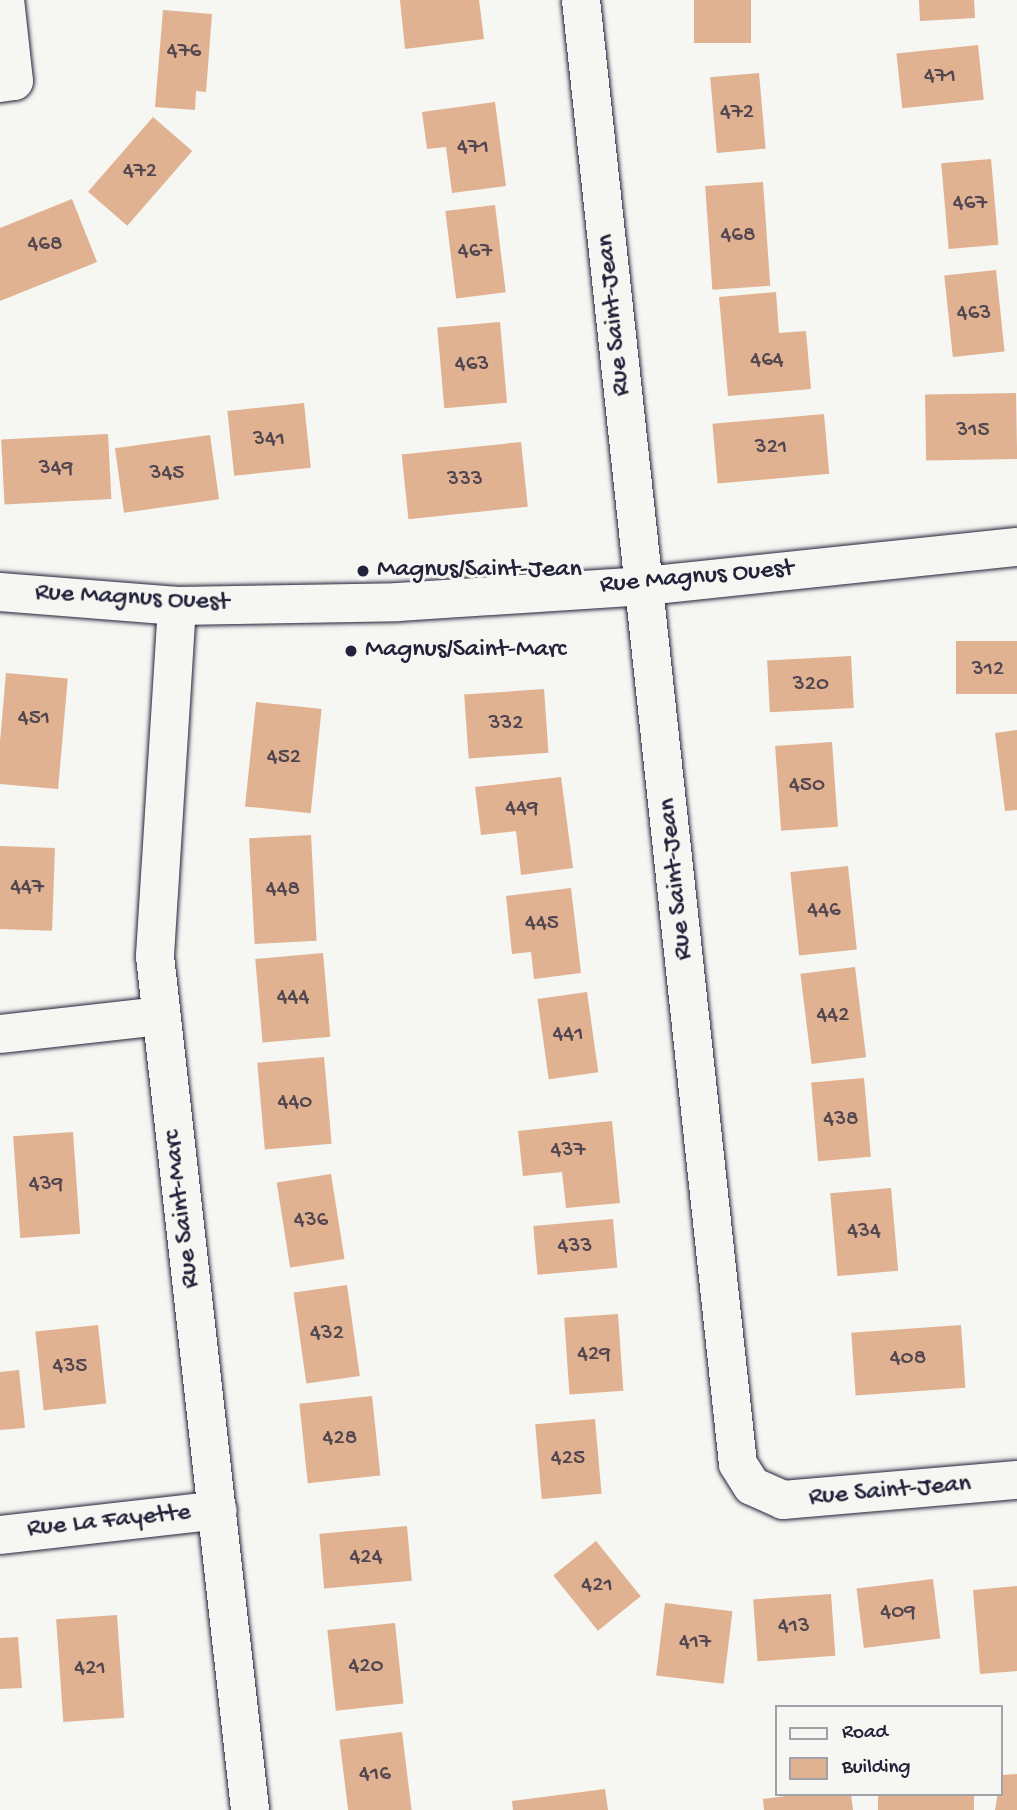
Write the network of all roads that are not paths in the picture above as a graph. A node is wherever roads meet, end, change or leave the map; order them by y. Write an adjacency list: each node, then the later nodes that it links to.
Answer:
1 (5, 0): 3 (street)
2 (580, 0): 5 (street, Rue Saint-Jean)
3 (0, 83)
4 (1017, 547): 5 (street, Rue Magnus Ouest)
5 (645, 586): 7 (street, Rue Magnus Ouest); 10 (street, Rue Saint-Jean)
6 (0, 592): 7 (street, Rue Magnus Ouest)
7 (177, 606): 8 (street, Rue Saint-Marc)
8 (160, 1016): 9 (street); 11 (street, Rue Saint-Marc)
9 (0, 1034)
10 (1017, 1480)
11 (218, 1510): 12 (street, Rue La Fayette); 13 (street, Rue Saint-Marc)
12 (0, 1535)
13 (250, 1810)

